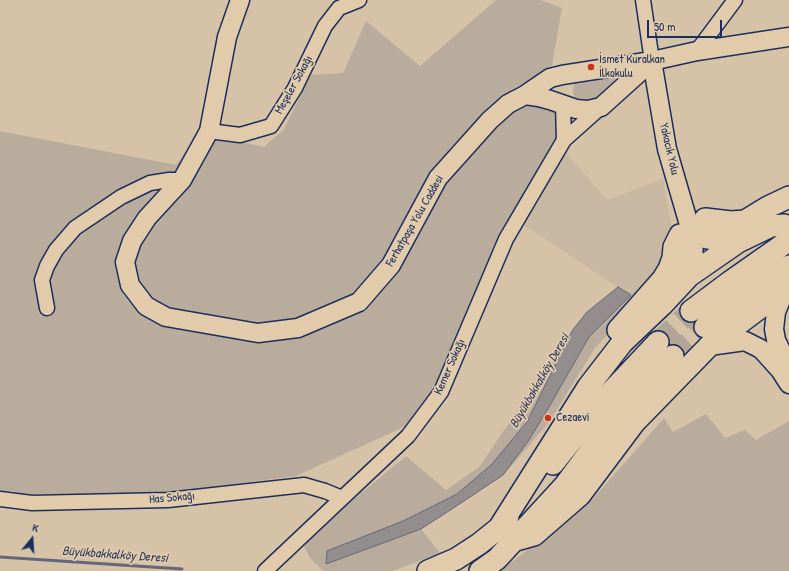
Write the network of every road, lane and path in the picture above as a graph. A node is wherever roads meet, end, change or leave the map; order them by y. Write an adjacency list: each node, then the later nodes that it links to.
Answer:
1 (240, 0): 12 (main road, Ferhatpaşa Yolu Caddesi)
2 (359, 0): 12 (street, Meşeler Sokağı)
3 (643, 0): 7 (street)
4 (735, 0): 6 (street)
5 (789, 37): 6 (main road, Ferhatpaşa Yolu Caddesi)
6 (697, 51): 7 (main road, Ferhatpaşa Yolu Caddesi)
7 (652, 61): 8 (main road, Ferhatpaşa Yolu Caddesi); 11 (main road, Kemer Sokağı); 17 (main road, Yakacık Yolu)
8 (562, 75): 9 (main road, Ferhatpaşa Yolu Caddesi); 10 (main road)
9 (525, 95): 10 (main road); 14 (main road, Ferhatpaşa Yolu Caddesi)
10 (563, 104): 11 (main road); 13 (street)
11 (601, 107): 13 (street, Kemer Sokağı)
12 (209, 131): 14 (main road, Ferhatpaşa Yolu Caddesi)
13 (564, 140): 30 (street, Kemer Sokağı)
14 (182, 180): 23 (street)
15 (789, 197): 17 (highway)
16 (784, 228): 18 (highway); 24 (highway)
17 (692, 230): 18 (highway); 20 (highway); 29 (highway)
18 (738, 242): 20 (highway)
19 (789, 266): 25 (highway)
20 (689, 276): 22 (highway)
21 (789, 287): 25 (highway); 27 (main road)
22 (662, 305): 25 (highway); 29 (highway)
23 (47, 308)
24 (691, 311)
25 (707, 336): 28 (main road); 32 (highway)
26 (666, 349): 32 (highway)
27 (789, 365)
28 (789, 384)
29 (588, 388): 32 (highway)
30 (342, 498): 31 (street, Has Sokağı); 33 (street, Kemer Sokağı)
31 (0, 499)
32 (506, 535): 34 (highway); 35 (highway)
33 (265, 571)
34 (428, 571)
35 (480, 571)

